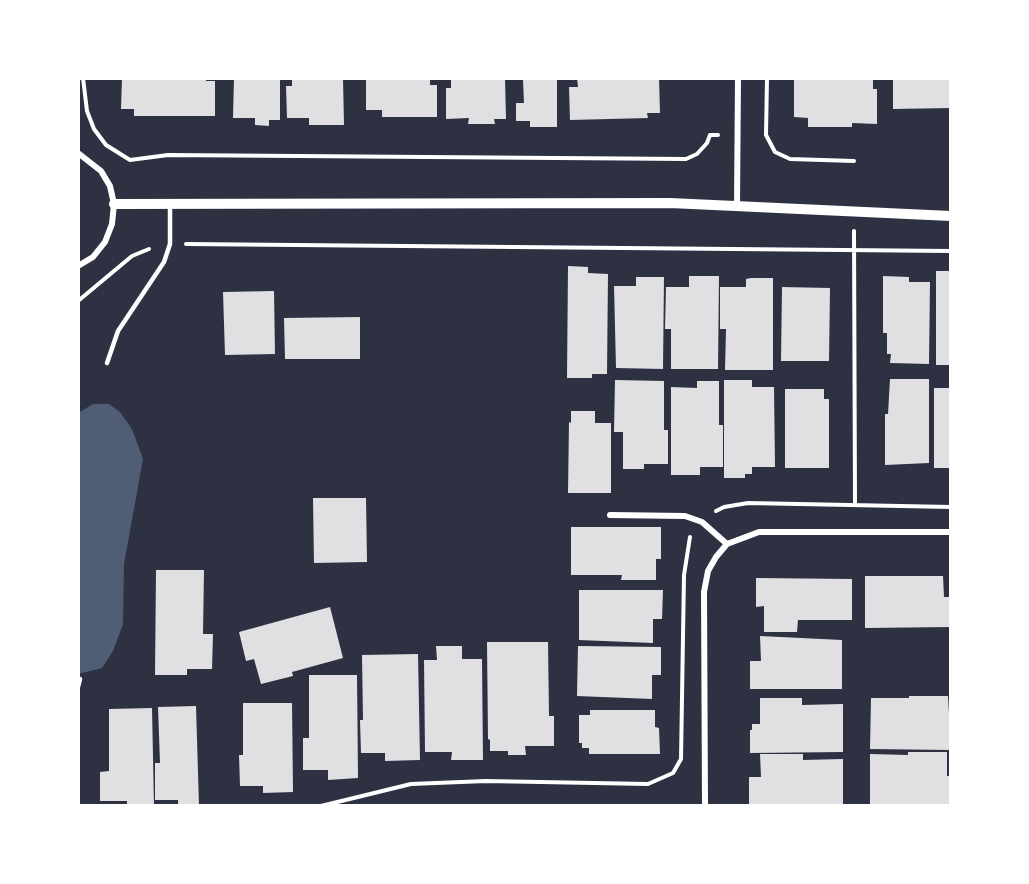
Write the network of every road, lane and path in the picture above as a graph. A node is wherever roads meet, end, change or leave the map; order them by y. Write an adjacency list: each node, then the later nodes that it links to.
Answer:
1 (83, 78): 4 (path)
2 (738, 78): 11 (street)
3 (767, 78): 6 (path)
4 (718, 135)
5 (760, 135): 6 (path)
6 (766, 135): 8 (path)
7 (78, 153): 10 (street)
8 (854, 161)
9 (171, 202): 10 (street); 11 (street); 13 (lane)
10 (114, 204): 16 (street)
11 (737, 205): 12 (street)
12 (951, 216)
13 (170, 244): 14 (path); 17 (path); 18 (lane)
14 (854, 249): 15 (path); 19 (path)
15 (951, 251)
16 (78, 266)
17 (78, 301)
18 (107, 363)
19 (855, 503): 20 (path); 22 (path)
20 (951, 507)
21 (610, 515): 22 (street)
22 (702, 522): 24 (street); 27 (path)
23 (951, 532): 24 (street)
24 (727, 544): 30 (street)
25 (80, 679): 26 (lane)
26 (78, 687)
27 (673, 773): 28 (path); 29 (path)
28 (673, 781)
29 (321, 806)
30 (705, 806)

